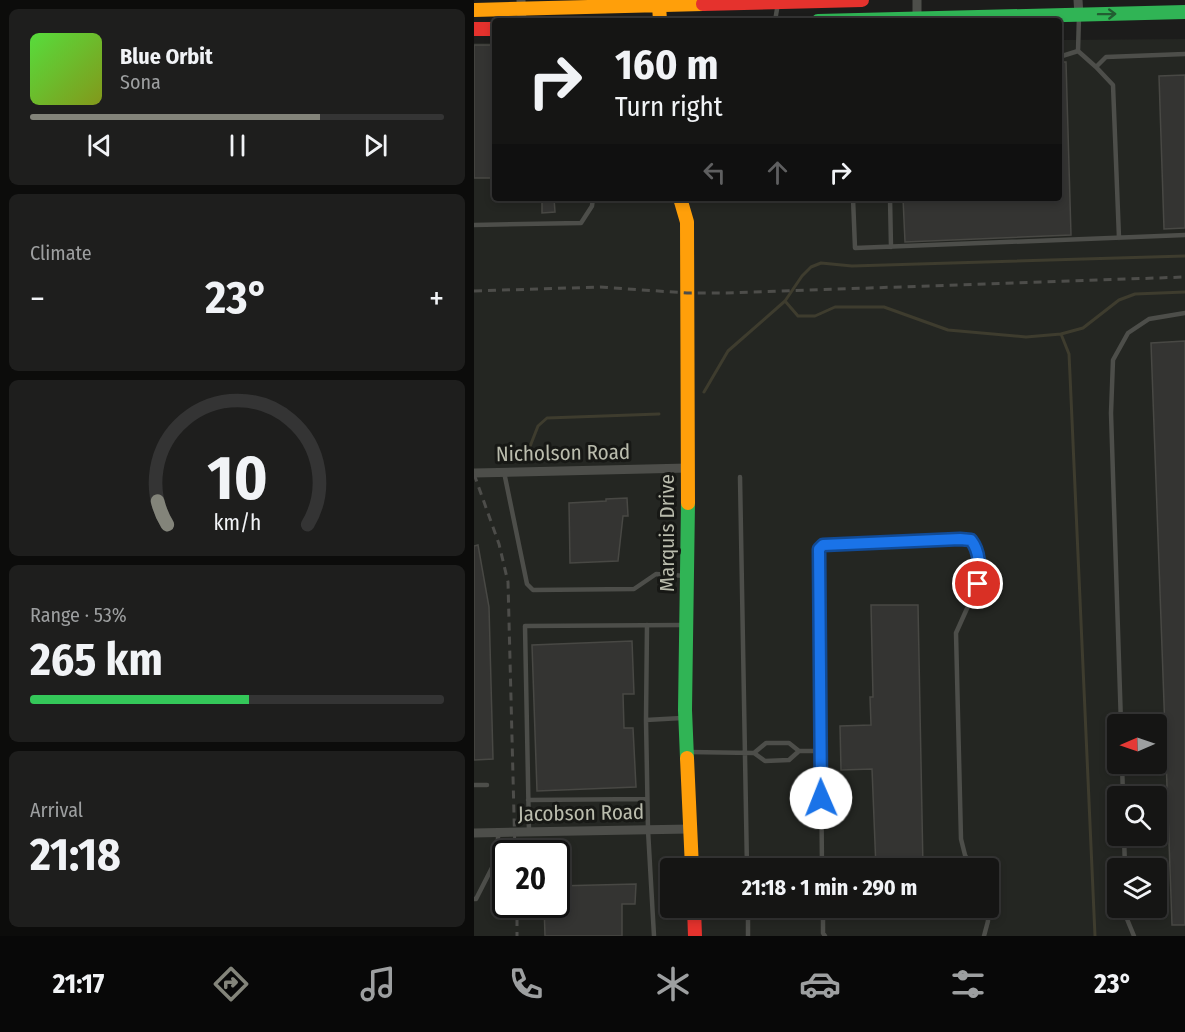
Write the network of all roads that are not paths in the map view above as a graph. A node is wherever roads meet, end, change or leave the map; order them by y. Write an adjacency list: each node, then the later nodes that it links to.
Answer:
1 (862, 0): 4 (main road)
2 (917, 0): 13 (street)
3 (1078, 0): 10 (street)
4 (778, 1): 5 (main road); 12 (lane)
5 (664, 3): 6 (main road); 11 (main road)
6 (579, 4): 8 (main road)
7 (474, 10): 8 (main road)
8 (522, 10)
9 (1185, 12): 10 (main road, one-way to 9)
10 (1079, 15): 14 (main road); 17 (lane)
11 (661, 18)
12 (775, 18)
13 (917, 18)
14 (982, 18)
15 (474, 29): 16 (main road)
16 (492, 29)
17 (1078, 51): 19 (lane); 20 (lane)
18 (1185, 54): 20 (lane)
19 (1062, 56)
20 (1096, 67): 27 (lane)
21 (593, 201): 25 (lane)
22 (681, 201): 30 (main road, Marquis Drive)
23 (853, 201): 28 (lane)
24 (890, 201): 28 (lane)
25 (474, 225)
26 (1185, 235): 27 (lane)
27 (1119, 238): 28 (lane)
28 (891, 247)
29 (1185, 313): 37 (lane)
30 (688, 468): 31 (street, Nicholson Road); 34 (main road, Marquis Drive)
31 (504, 472): 32 (street, Nicholson Road); 34 (lane)
32 (474, 473)
33 (740, 477): 43 (lane)
34 (687, 576): 36 (main road, Marquis Drive)
35 (647, 625): 36 (lane); 39 (lane); 48 (lane)
36 (687, 625): 38 (main road, Marquis Drive)
37 (1121, 714)
38 (685, 718): 39 (lane); 42 (main road, Marquis Drive)
39 (646, 720): 47 (lane)
40 (800, 751): 41 (lane); 44 (lane); 44 (lane)
41 (821, 751): 56 (lane); 57 (lane)
42 (687, 752): 43 (lane); 49 (main road, Marquis Drive)
43 (745, 753): 44 (lane); 55 (lane)
44 (754, 753)
45 (474, 785): 46 (lane)
46 (487, 785)
47 (647, 799): 48 (lane); 50 (lane)
48 (528, 800): 51 (lane)
49 (690, 829): 50 (street, Jacobson Road); 54 (main road, Marquis Drive)
50 (648, 830): 51 (street, Jacobson Road); 64 (lane)
51 (529, 832): 53 (street, Jacobson Road)
52 (474, 833): 53 (street, Jacobson Road)
53 (498, 833): 58 (lane)
54 (691, 858)
55 (747, 858)
56 (822, 858)
57 (967, 858)
58 (475, 899)
59 (694, 918): 65 (main road)
60 (748, 918): 66 (lane)
61 (823, 918): 67 (lane)
62 (988, 918): 68 (lane)
63 (1127, 918): 69 (lane)
64 (654, 936)
65 (695, 936)
66 (748, 936)
67 (825, 936)
68 (984, 936)
69 (1134, 936)

